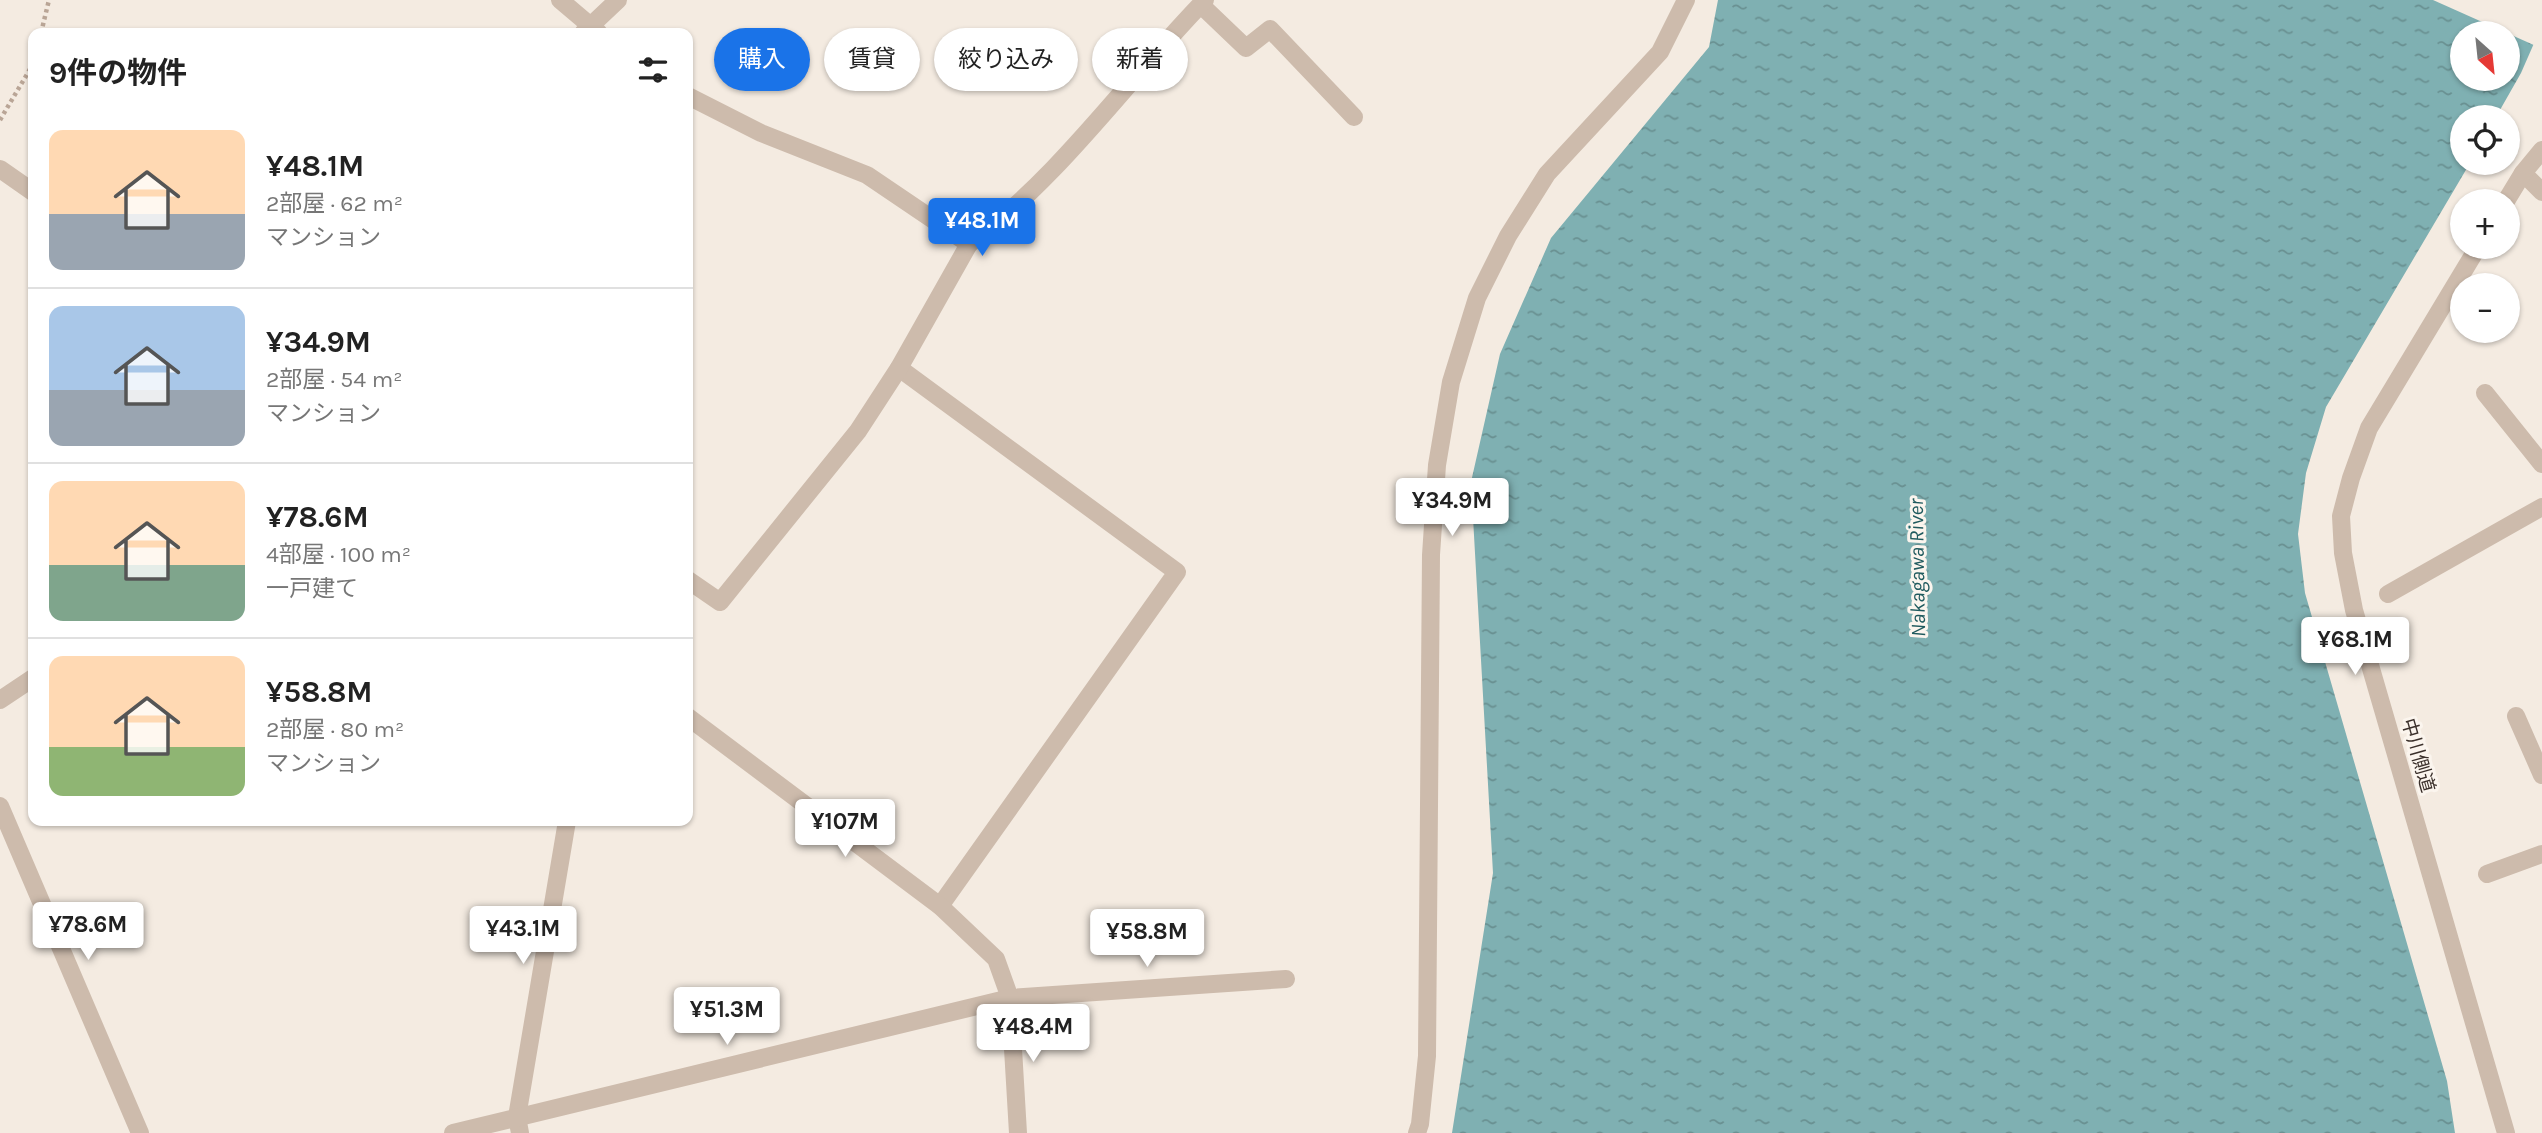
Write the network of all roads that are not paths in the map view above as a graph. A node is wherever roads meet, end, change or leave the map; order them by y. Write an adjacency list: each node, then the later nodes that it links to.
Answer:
1 (560, 0): 5 (street)
2 (618, 0): 6 (street)
3 (1686, 0): 36 (street)
4 (1203, 2): 8 (street); 15 (street)
5 (587, 28)
6 (593, 28)
7 (693, 99): 15 (street)
8 (1354, 117)
9 (2542, 149): 11 (street)
10 (0, 169): 12 (street)
11 (2523, 173): 13 (street); 14 (street)
12 (28, 189)
13 (2513, 189)
14 (2542, 192)
15 (969, 244): 17 (street)
16 (2471, 259): 41 (street, 中川側道)
17 (899, 368): 21 (street); 32 (street)
18 (2484, 393): 19 (street)
19 (2542, 464)
20 (2542, 508): 22 (street)
21 (693, 583)
22 (2388, 594)
23 (28, 681): 24 (street)
24 (0, 700)
25 (2516, 716): 27 (street)
26 (693, 721): 32 (street)
27 (2542, 775)
28 (0, 806): 37 (street)
29 (565, 826): 35 (street)
30 (2542, 854): 31 (street)
31 (2487, 874)
32 (940, 906): 34 (street)
33 (1286, 979): 34 (street)
34 (1010, 998): 35 (street); 39 (street)
35 (518, 1125): 38 (street)
36 (1418, 1128): 40 (street)
37 (140, 1133)
38 (453, 1133)
39 (1018, 1133)
40 (1401, 1133)
41 (2507, 1133)

